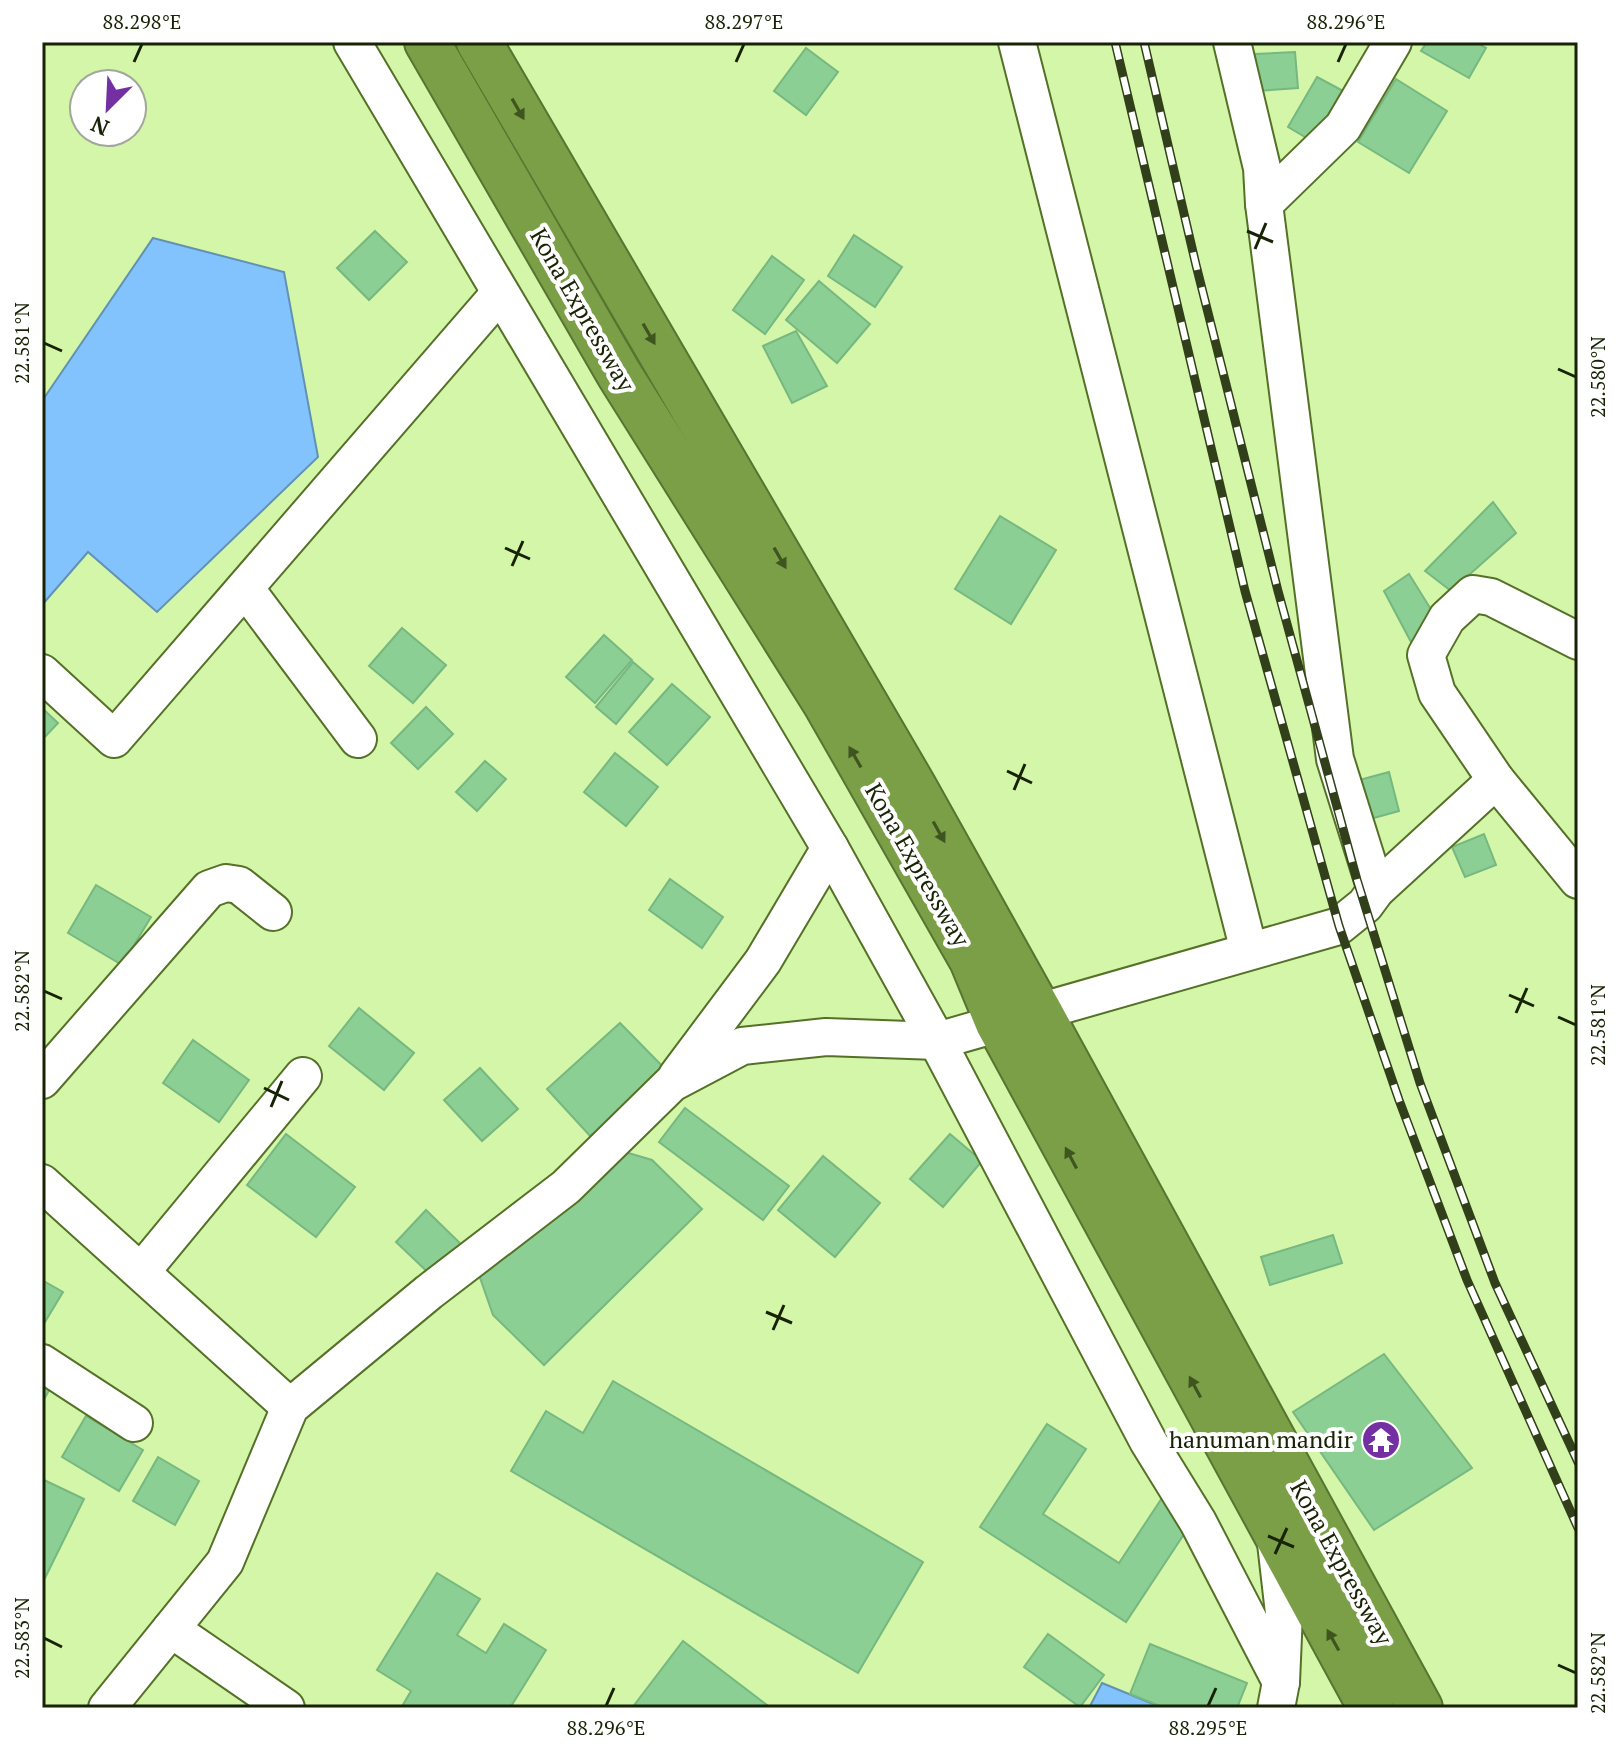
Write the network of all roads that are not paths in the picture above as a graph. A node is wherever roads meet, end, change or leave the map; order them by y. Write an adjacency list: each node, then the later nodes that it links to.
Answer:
1 (352, 42): 8 (street)
2 (427, 42): 20 (highway, Kona Expressway, one-way to 2)
3 (479, 42): 19 (highway, Kona Expressway, one-way to 19)
4 (1017, 42): 18 (street)
5 (1232, 42): 7 (street)
6 (1393, 42): 7 (street)
7 (1264, 204): 16 (street)
8 (500, 293): 9 (street); 14 (street)
9 (245, 588): 11 (street); 12 (street)
10 (1578, 641): 13 (street)
11 (42, 673)
12 (358, 739)
13 (1496, 780): 15 (street); 16 (street)
14 (830, 848): 21 (street); 24 (street)
15 (1578, 880)
16 (1376, 890): 18 (street)
17 (273, 912): 23 (street)
18 (1249, 951): 19 (street)
19 (1039, 1011): 20 (street); 36 (highway, Kona Expressway)
20 (998, 1023): 21 (street); 30 (highway, Kona Expressway, one-way to 20)
21 (937, 1041): 24 (street); 32 (street)
22 (303, 1076): 26 (street)
23 (42, 1080)
24 (672, 1083): 28 (street)
25 (42, 1183): 26 (street)
26 (141, 1272): 28 (street)
27 (42, 1363): 29 (street)
28 (290, 1407): 31 (street)
29 (134, 1423)
30 (1275, 1533): 32 (street); 35 (highway, Kona Expressway, one-way to 30)
31 (171, 1629): 33 (street); 34 (street)
32 (1278, 1701)
33 (107, 1708)
34 (286, 1708)
35 (1371, 1708)
36 (1420, 1708)

